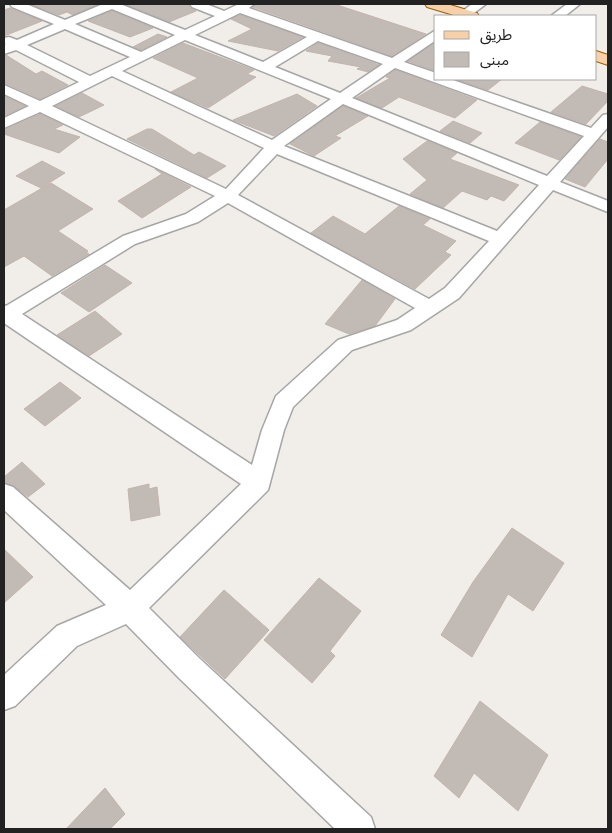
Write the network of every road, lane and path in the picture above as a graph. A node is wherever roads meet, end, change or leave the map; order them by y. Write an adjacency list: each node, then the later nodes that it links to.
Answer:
1 (10, 4): 8 (street)
2 (16, 4): 13 (street)
3 (112, 4): 13 (street); 14 (street)
4 (196, 4): 10 (street)
5 (432, 4): 11 (main road)
6 (480, 4): 11 (street)
7 (574, 4): 12 (street)
8 (4, 6)
9 (243, 6): 10 (street); 16 (street)
10 (224, 15): 14 (street)
11 (466, 15)
12 (558, 15)
13 (65, 24): 18 (street); 20 (street)
14 (183, 35): 20 (street); 22 (street)
15 (434, 35): 21 (street)
16 (317, 36): 21 (street); 22 (street)
17 (4, 38): 18 (street)
18 (17, 45): 19 (street); 26 (street)
19 (4, 50)
20 (140, 56): 23 (street)
21 (393, 63): 24 (street); 28 (street)
22 (265, 68): 28 (street)
23 (111, 71): 26 (street); 32 (street)
24 (434, 77)
25 (444, 80): 31 (street)
26 (89, 82): 29 (street)
27 (4, 89): 29 (street)
28 (342, 98): 32 (street); 33 (street)
29 (39, 107): 30 (street); 34 (street)
30 (4, 124)
31 (601, 126): 33 (street)
32 (274, 148): 34 (street); 36 (street)
33 (550, 183): 35 (street); 36 (street)
34 (228, 196): 37 (street); 38 (street)
35 (608, 207)
36 (501, 238): 37 (street)
37 (430, 308): 39 (street)
38 (5, 314): 39 (street)
39 (259, 483): 41 (street)
40 (4, 495): 41 (street)
41 (130, 608): 42 (street); 43 (street)
42 (4, 695)
43 (359, 829)

